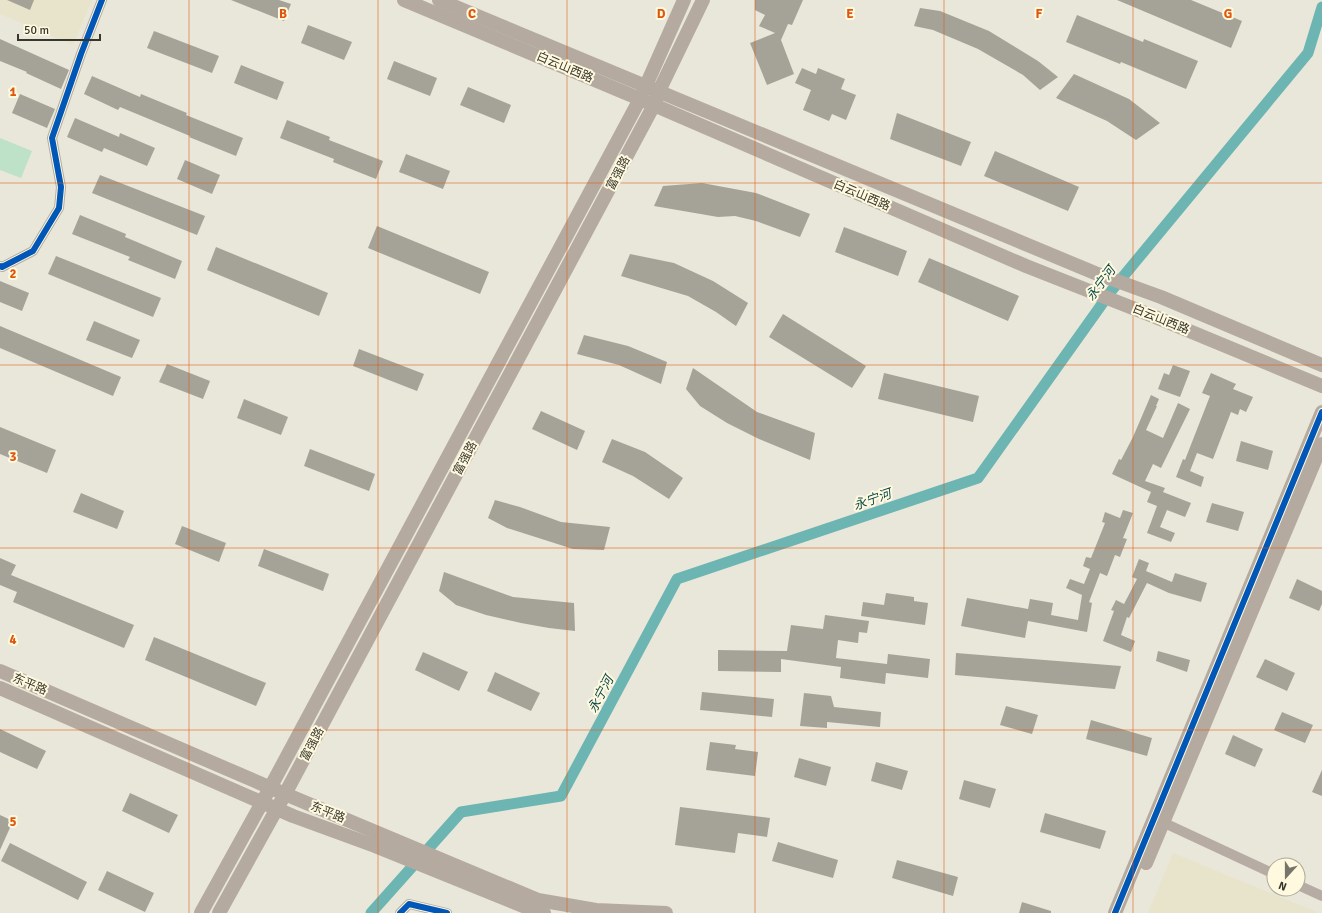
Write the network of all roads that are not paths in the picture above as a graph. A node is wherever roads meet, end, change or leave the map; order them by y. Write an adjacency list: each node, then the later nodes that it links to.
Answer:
1 (102, 0): 10 (street)
2 (404, 0): 8 (main road, 白云山西路)
3 (439, 0): 6 (main road, 白云山西路)
4 (684, 0): 6 (main road, 富强路)
5 (703, 0): 7 (main road, 富强路)
6 (646, 86): 7 (main road, 白云山西路); 8 (main road, 富强路)
7 (660, 91): 9 (main road, 富强路); 11 (main road, 白云山西路)
8 (640, 99): 9 (main road, 白云山西路); 17 (main road, 富强路)
9 (654, 105): 12 (main road, 白云山西路); 18 (main road, 富强路)
10 (0, 266)
11 (1321, 363)
12 (1322, 386)
13 (1322, 412): 21 (main road)
14 (1322, 444): 21 (main road)
15 (0, 671): 17 (main road, 东平路)
16 (0, 688): 19 (main road, 东平路)
17 (270, 788): 18 (main road, 东平路); 19 (main road, 富强路)
18 (285, 794): 20 (main road, 富强路); 30 (main road, 东平路)
19 (262, 802): 20 (main road, 东平路); 26 (main road, 富强路)
20 (276, 809): 25 (main road, 东平路); 27 (main road, 富强路)
21 (1158, 820): 22 (street); 31 (main road); 32 (main road)
22 (1266, 870)
23 (1306, 889): 24 (street)
24 (1322, 896)
25 (536, 912)
26 (201, 913)
27 (219, 913)
28 (400, 913): 29 (street)
29 (447, 913)
30 (666, 913)
31 (1115, 913)
32 (1125, 913)

